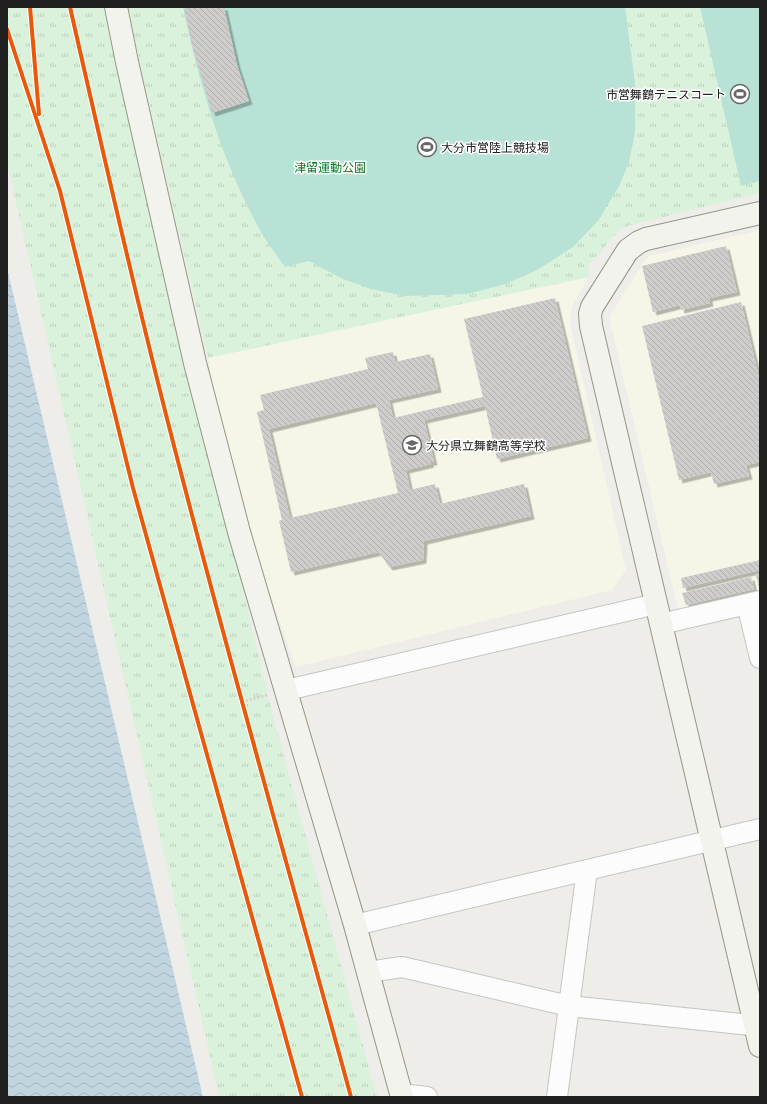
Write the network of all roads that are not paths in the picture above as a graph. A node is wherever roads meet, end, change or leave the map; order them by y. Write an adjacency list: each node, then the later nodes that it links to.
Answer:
1 (116, 7): 6 (street)
2 (760, 213): 4 (street)
3 (753, 602): 4 (street); 5 (street)
4 (658, 614): 6 (street); 8 (street)
5 (760, 658)
6 (287, 690): 10 (street)
7 (760, 829): 8 (street)
8 (712, 840): 9 (street); 13 (street)
9 (587, 870): 10 (street); 12 (street)
10 (355, 925): 11 (street)
11 (368, 972): 12 (street); 15 (street)
12 (569, 1006): 13 (street); 17 (street)
13 (757, 1025): 14 (street)
14 (760, 1046)
15 (402, 1095): 16 (street)
16 (426, 1097)
17 (558, 1097)

